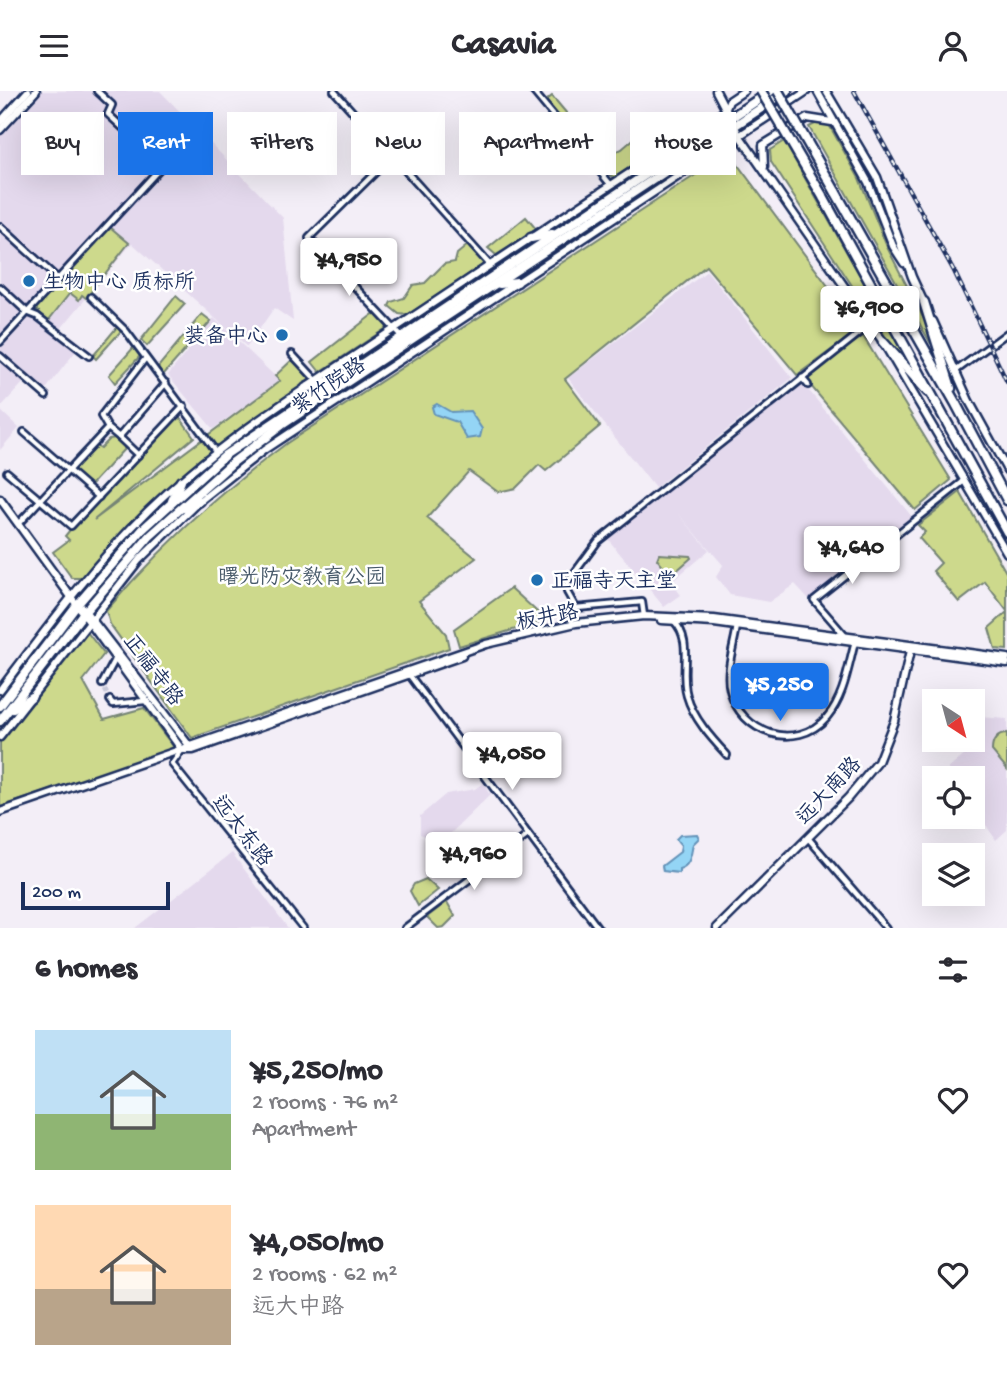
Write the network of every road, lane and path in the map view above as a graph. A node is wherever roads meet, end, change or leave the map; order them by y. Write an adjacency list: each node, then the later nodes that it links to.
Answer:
1 (28, 91): 21 (street)
2 (36, 91): 24 (street)
3 (97, 91): 39 (street)
4 (334, 91): 16 (street)
5 (533, 91): 33 (street)
6 (716, 91): 17 (street)
7 (744, 91): 18 (street)
8 (761, 91): 65 (main road, bridge)
9 (771, 91): 19 (main road)
10 (778, 91): 64 (main road, bridge)
11 (787, 91): 20 (main road)
12 (807, 91): 26 (street, 紫竹院路)
13 (817, 91): 15 (street)
14 (826, 91): 23 (street)
15 (826, 106): 22 (street); 23 (street)
16 (353, 112)
17 (726, 112)
18 (730, 112)
19 (736, 115)
20 (736, 116)
21 (0, 122)
22 (832, 122): 28 (street); 38 (street)
23 (845, 125): 38 (street)
24 (0, 130)
25 (736, 130): 26 (street)
26 (739, 135): 28 (street); 40 (street, 紫竹院路)
27 (630, 172): 33 (street, 紫竹院路)
28 (766, 173): 46 (street)
29 (373, 175): 47 (street)
30 (409, 175): 37 (street)
31 (644, 175): 35 (main road, 紫竹院路)
32 (651, 175): 41 (main road, 紫竹院路)
33 (611, 184): 36 (street, 紫竹院路)
34 (0, 226): 39 (street)
35 (555, 234): 36 (main road); 51 (main road, 紫竹院路)
36 (531, 238): 37 (street, 紫竹院路)
37 (490, 265): 47 (street, 紫竹院路)
38 (912, 277): 44 (street)
39 (58, 279): 45 (street)
40 (517, 282): 41 (main road); 51 (street, 紫竹院路)
41 (497, 284): 51 (main road, 紫竹院路)
42 (0, 287): 45 (street)
43 (91, 297): 55 (street)
44 (924, 302): 56 (street); 64 (main road)
45 (27, 312): 49 (street); 54 (street)
46 (871, 324): 50 (street); 58 (street)
47 (396, 328): 51 (street); 59 (street, 紫竹院路)
48 (1007, 333): 56 (street)
49 (0, 342)
50 (883, 342): 65 (main road); 76 (street)
51 (407, 344): 57 (main road, 紫竹院路); 81 (street, 紫竹院路); 83 (main road, 紫竹院路)
52 (292, 354): 59 (street)
53 (0, 356): 63 (street)
54 (89, 356)
55 (145, 359): 60 (street); 67 (street)
56 (957, 370): 72 (street)
57 (338, 378): 62 (main road); 82 (main road, 紫竹院路)
58 (802, 378): 61 (street); 90 (street)
59 (317, 381): 62 (street, 紫竹院路)
60 (166, 383): 66 (street); 69 (street)
61 (807, 385)
62 (306, 388): 70 (street, 紫竹院路)
63 (46, 396)
64 (956, 404): 79 (main road)
65 (939, 405): 85 (main road)
66 (184, 406): 70 (street); 71 (street)
67 (108, 428): 69 (street); 73 (street)
68 (24, 432): 73 (street)
69 (119, 437): 71 (street)
70 (216, 452): 75 (street, 紫竹院路)
71 (138, 455): 77 (street)
72 (1007, 470)
73 (69, 471): 77 (street); 80 (street)
74 (7, 472): 80 (street)
75 (181, 481): 82 (main road); 87 (street, 紫竹院路)
76 (964, 481): 86 (street); 93 (street)
77 (99, 497): 80 (street)
78 (0, 499): 84 (street)
79 (1007, 500)
80 (41, 501): 84 (street)
81 (200, 501): 83 (main road); 89 (street, 紫竹院路)
82 (170, 503): 88 (main road, 紫竹院路)
83 (178, 510): 89 (main road, 紫竹院路)
84 (18, 524): 87 (street)
85 (1007, 532)
86 (1007, 552)
87 (71, 597): 88 (street); 100 (street, 紫竹院路)
88 (78, 605): 89 (street); 104 (main road, 紫竹院路)
89 (87, 616): 96 (street, 正福寺路); 101 (street, 紫竹院路); 105 (main road, 紫竹院路); 107 (street, 正福寺路)
90 (644, 617): 93 (street); 98 (street)
91 (673, 621): 92 (street, 板井路); 98 (street, 板井路); 109 (street)
92 (737, 626): 93 (street, 板井路); 93 (street)
93 (850, 640): 94 (street); 94 (street, 板井路)
94 (911, 647): 95 (street); 97 (street, 板井路); 112 (street, 远大南路)
95 (1007, 658)
96 (115, 660): 99 (street); 103 (street, 正福寺路)
97 (1007, 663)
98 (407, 673): 107 (street, 板井路); 111 (street)
99 (102, 684)
100 (0, 690)
101 (31, 697): 105 (main road); 106 (street, 紫竹院路)
102 (110, 700): 103 (street)
103 (146, 701): 108 (street, 正福寺路)
104 (0, 706)
105 (3, 718)
106 (0, 737)
107 (191, 748): 108 (street, 板井路)
108 (182, 750): 110 (street); 113 (street, 远大东路)
109 (727, 755)
110 (0, 812)
111 (528, 835): 114 (street); 115 (street)
112 (808, 838): 116 (street, 远大南路); 117 (street)
113 (303, 928)
114 (405, 928)
115 (598, 928)
116 (717, 928)
117 (886, 928)

